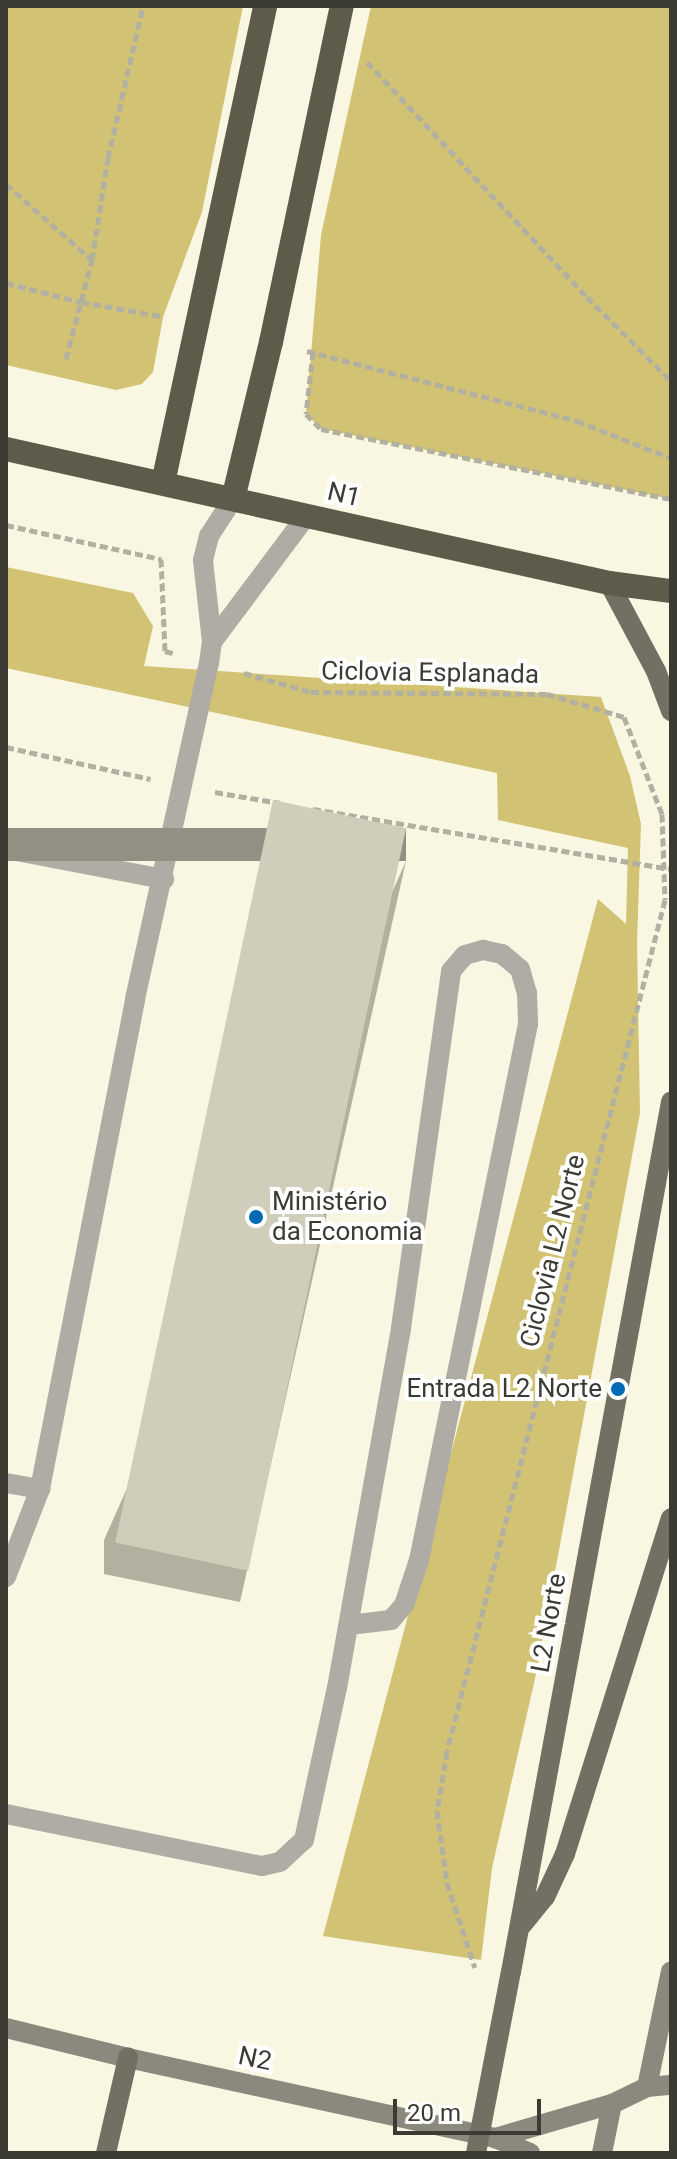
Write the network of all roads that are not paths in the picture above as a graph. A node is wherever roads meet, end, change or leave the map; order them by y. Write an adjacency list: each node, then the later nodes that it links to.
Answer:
1 (265, 6): 4 (highway)
2 (342, 6): 5 (highway)
3 (6, 449): 4 (highway, N1)
4 (163, 483): 5 (highway, N1)
5 (233, 499): 6 (highway, N1); 9 (lane)
6 (307, 515): 7 (highway, N1); 9 (lane)
7 (609, 583): 8 (highway, N1); 10 (main road)
8 (671, 591)
9 (211, 653): 12 (lane)
10 (671, 711)
11 (6, 849): 12 (lane)
12 (164, 879): 15 (lane)
13 (671, 1102): 20 (main road, L2 Norte)
14 (6, 1483): 15 (lane)
15 (40, 1489): 17 (lane)
16 (671, 1518): 20 (main road)
17 (6, 1577)
18 (349, 1625): 18 (lane); 19 (lane)
19 (6, 1814)
20 (520, 1928): 29 (main road, L2 Norte, bridge)
21 (671, 1971): 25 (main road)
22 (6, 2028): 23 (main road, N2)
23 (128, 2058): 27 (main road, N2); 28 (main road)
24 (671, 2085): 25 (main road)
25 (647, 2087): 26 (main road, N2)
26 (612, 2104): 27 (main road, N2); 31 (main road)
27 (495, 2138): 30 (main road, N2)
28 (106, 2153)
29 (476, 2153)
30 (530, 2153)
31 (602, 2153)

